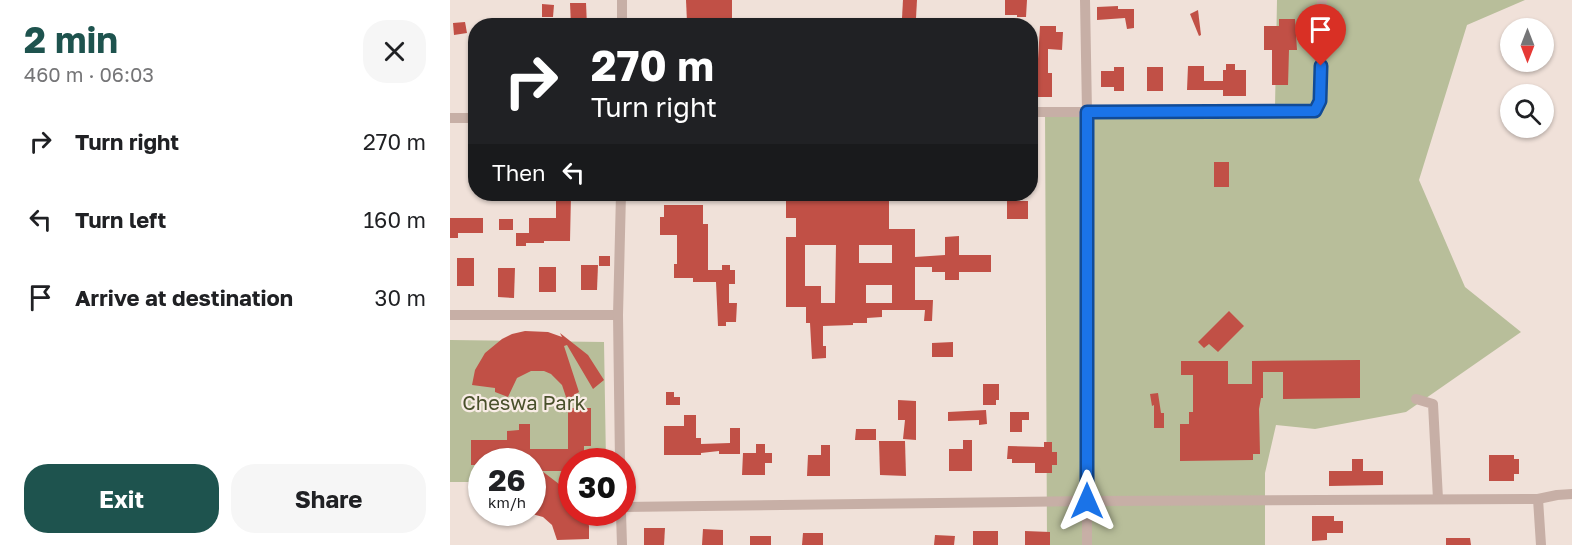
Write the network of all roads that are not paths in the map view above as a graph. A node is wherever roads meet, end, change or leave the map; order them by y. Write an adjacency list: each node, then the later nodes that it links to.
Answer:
1 (622, 0): 4 (street)
2 (1085, 0): 6 (street)
3 (1322, 0): 6 (street)
4 (622, 18)
5 (1038, 112): 6 (street)
6 (1087, 112): 17 (street)
7 (450, 118): 8 (street)
8 (468, 118)
9 (621, 201): 11 (street)
10 (450, 315): 11 (street)
11 (618, 315): 13 (street)
12 (1416, 399): 15 (street)
13 (620, 448)
14 (1572, 494): 16 (street)
15 (1438, 499): 16 (street); 17 (street)
16 (1538, 499): 22 (street)
17 (1087, 501): 18 (street); 21 (street)
18 (636, 507)
19 (621, 526): 20 (street)
20 (622, 545)
21 (1087, 545)
22 (1541, 545)

